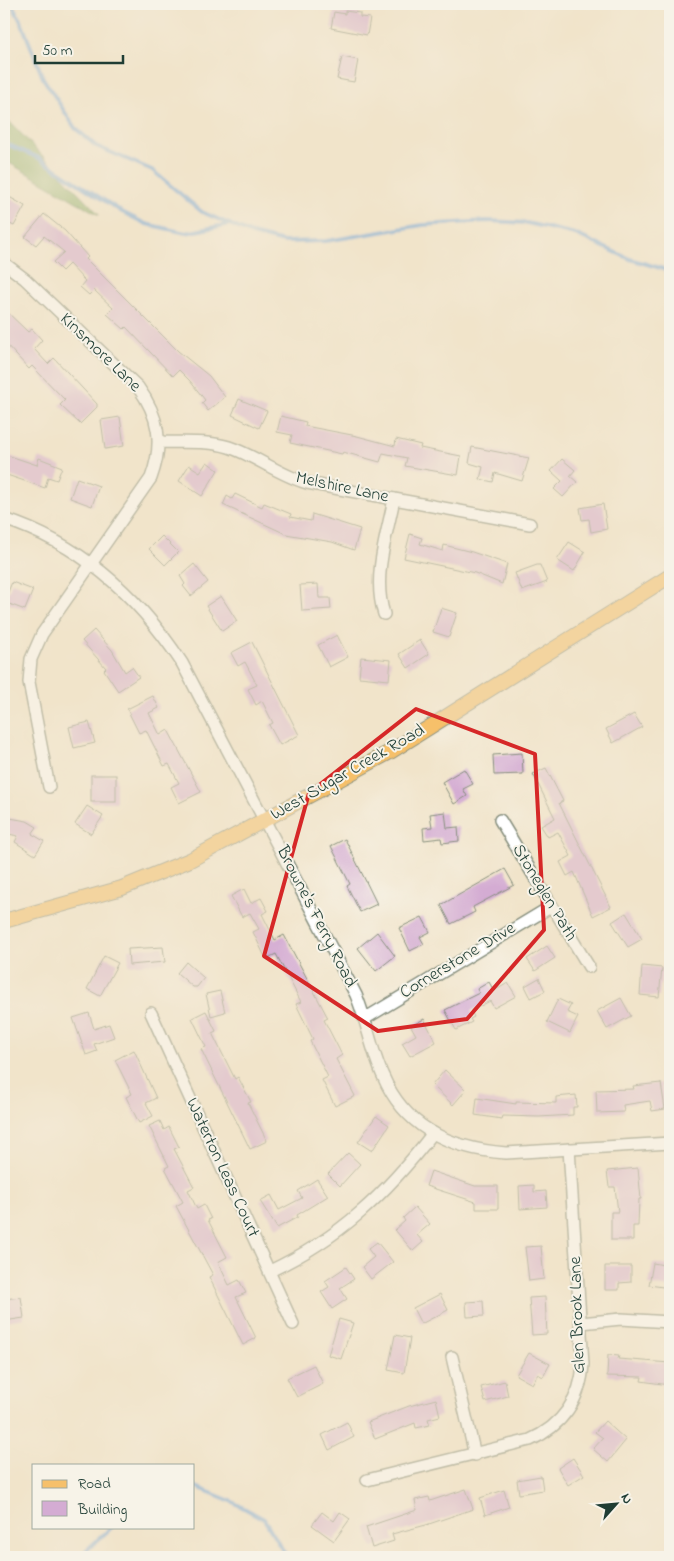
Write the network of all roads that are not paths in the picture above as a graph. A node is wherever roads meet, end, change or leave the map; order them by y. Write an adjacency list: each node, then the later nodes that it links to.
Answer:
1 (4, 263): 2 (street, Kinsmore Lane)
2 (159, 442): 3 (street, Melshire Lane); 6 (street, Kinsmore Lane)
3 (394, 499): 5 (street, Melshire Lane); 8 (street)
4 (4, 519): 6 (street, Browne's Ferry Road)
5 (530, 524)
6 (92, 564): 9 (street, Kinsmore Lane); 10 (street, Browne's Ferry Road)
7 (670, 576): 10 (main road, West Sugar Creek Road)
8 (384, 614)
9 (49, 787)
10 (266, 820): 13 (main road, West Sugar Creek Road); 16 (street, Browne's Ferry Road)
11 (500, 820): 12 (street, Stoneglen Path)
12 (552, 906): 14 (street, Stoneglen Path); 16 (street, Cornerstone Drive)
13 (4, 921)
14 (589, 967)
15 (151, 1013): 20 (street, Waterton Leas Court)
16 (366, 1018): 17 (street, Browne's Ferry Road)
17 (433, 1133): 19 (street, Browne's Ferry Road); 20 (street)
18 (670, 1143): 19 (street, Browne's Ferry Road)
19 (569, 1149): 22 (street, Glen Brook Lane)
20 (270, 1271): 23 (street, Waterton Leas Court)
21 (670, 1322): 22 (street)
22 (581, 1323): 25 (street, Glen Brook Lane)
23 (293, 1324)
24 (452, 1357): 25 (street)
25 (475, 1455): 26 (street, Glen Brook Lane)
26 (367, 1480)

